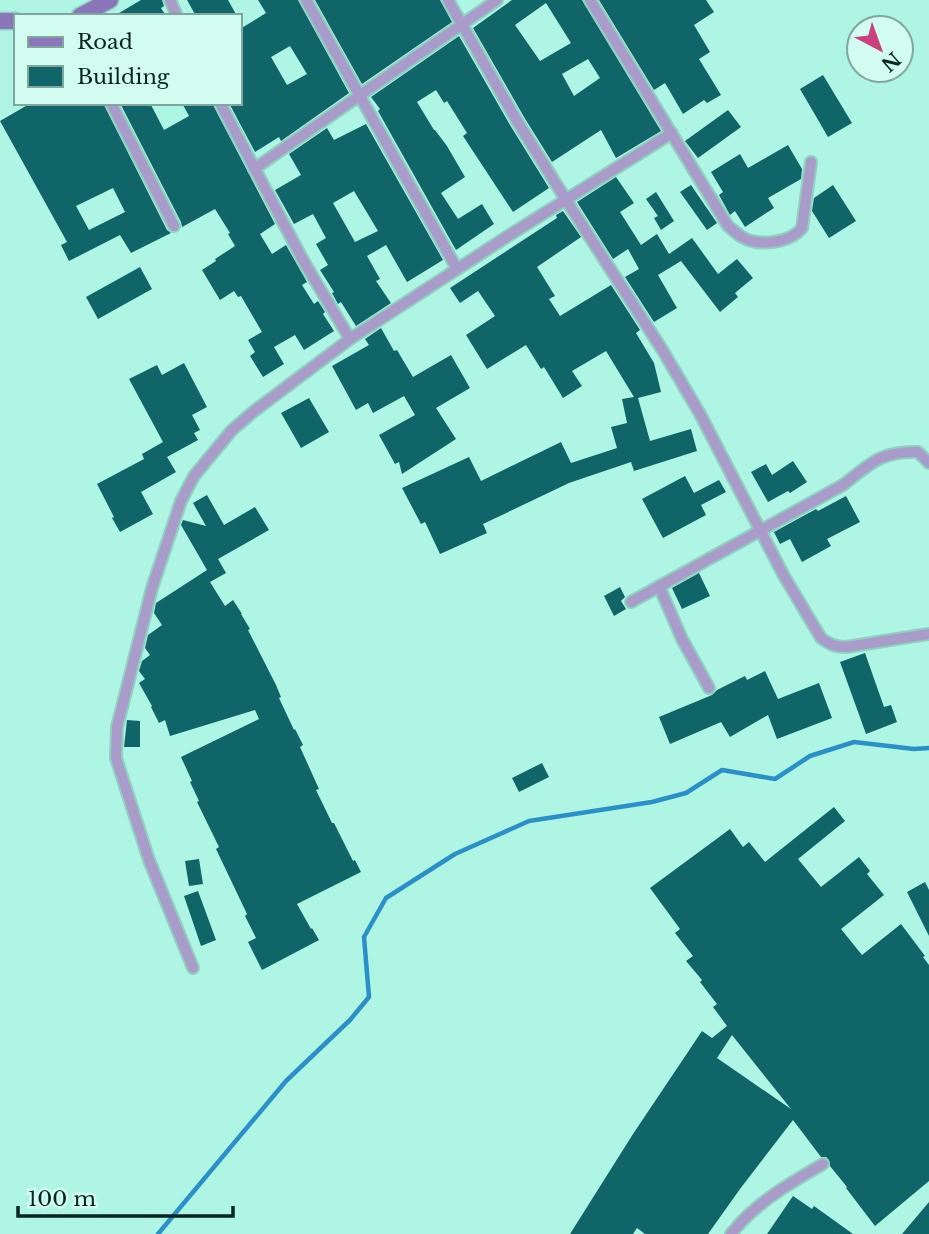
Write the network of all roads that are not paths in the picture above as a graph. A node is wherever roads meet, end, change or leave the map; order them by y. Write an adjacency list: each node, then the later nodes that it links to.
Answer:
1 (110, 0): 6 (street)
2 (306, 0): 8 (street)
3 (447, 0): 7 (street)
4 (497, 0): 7 (street)
5 (590, 0): 11 (street)
6 (84, 14)
7 (462, 24): 8 (street); 14 (street)
8 (360, 95): 13 (street); 16 (street)
9 (112, 105): 15 (street)
10 (221, 105): 13 (street)
11 (672, 133): 12 (street); 14 (street)
12 (811, 162)
13 (254, 169): 17 (street)
14 (566, 200): 16 (street); 19 (street)
15 (174, 226)
16 (457, 268): 17 (street)
17 (350, 339): 24 (street)
18 (929, 463): 19 (street)
19 (761, 531): 20 (street); 22 (street)
20 (659, 586): 21 (street); 23 (street)
21 (631, 602)
22 (929, 634)
23 (709, 688)
24 (193, 968)
25 (822, 1164): 26 (street)
26 (731, 1234)

